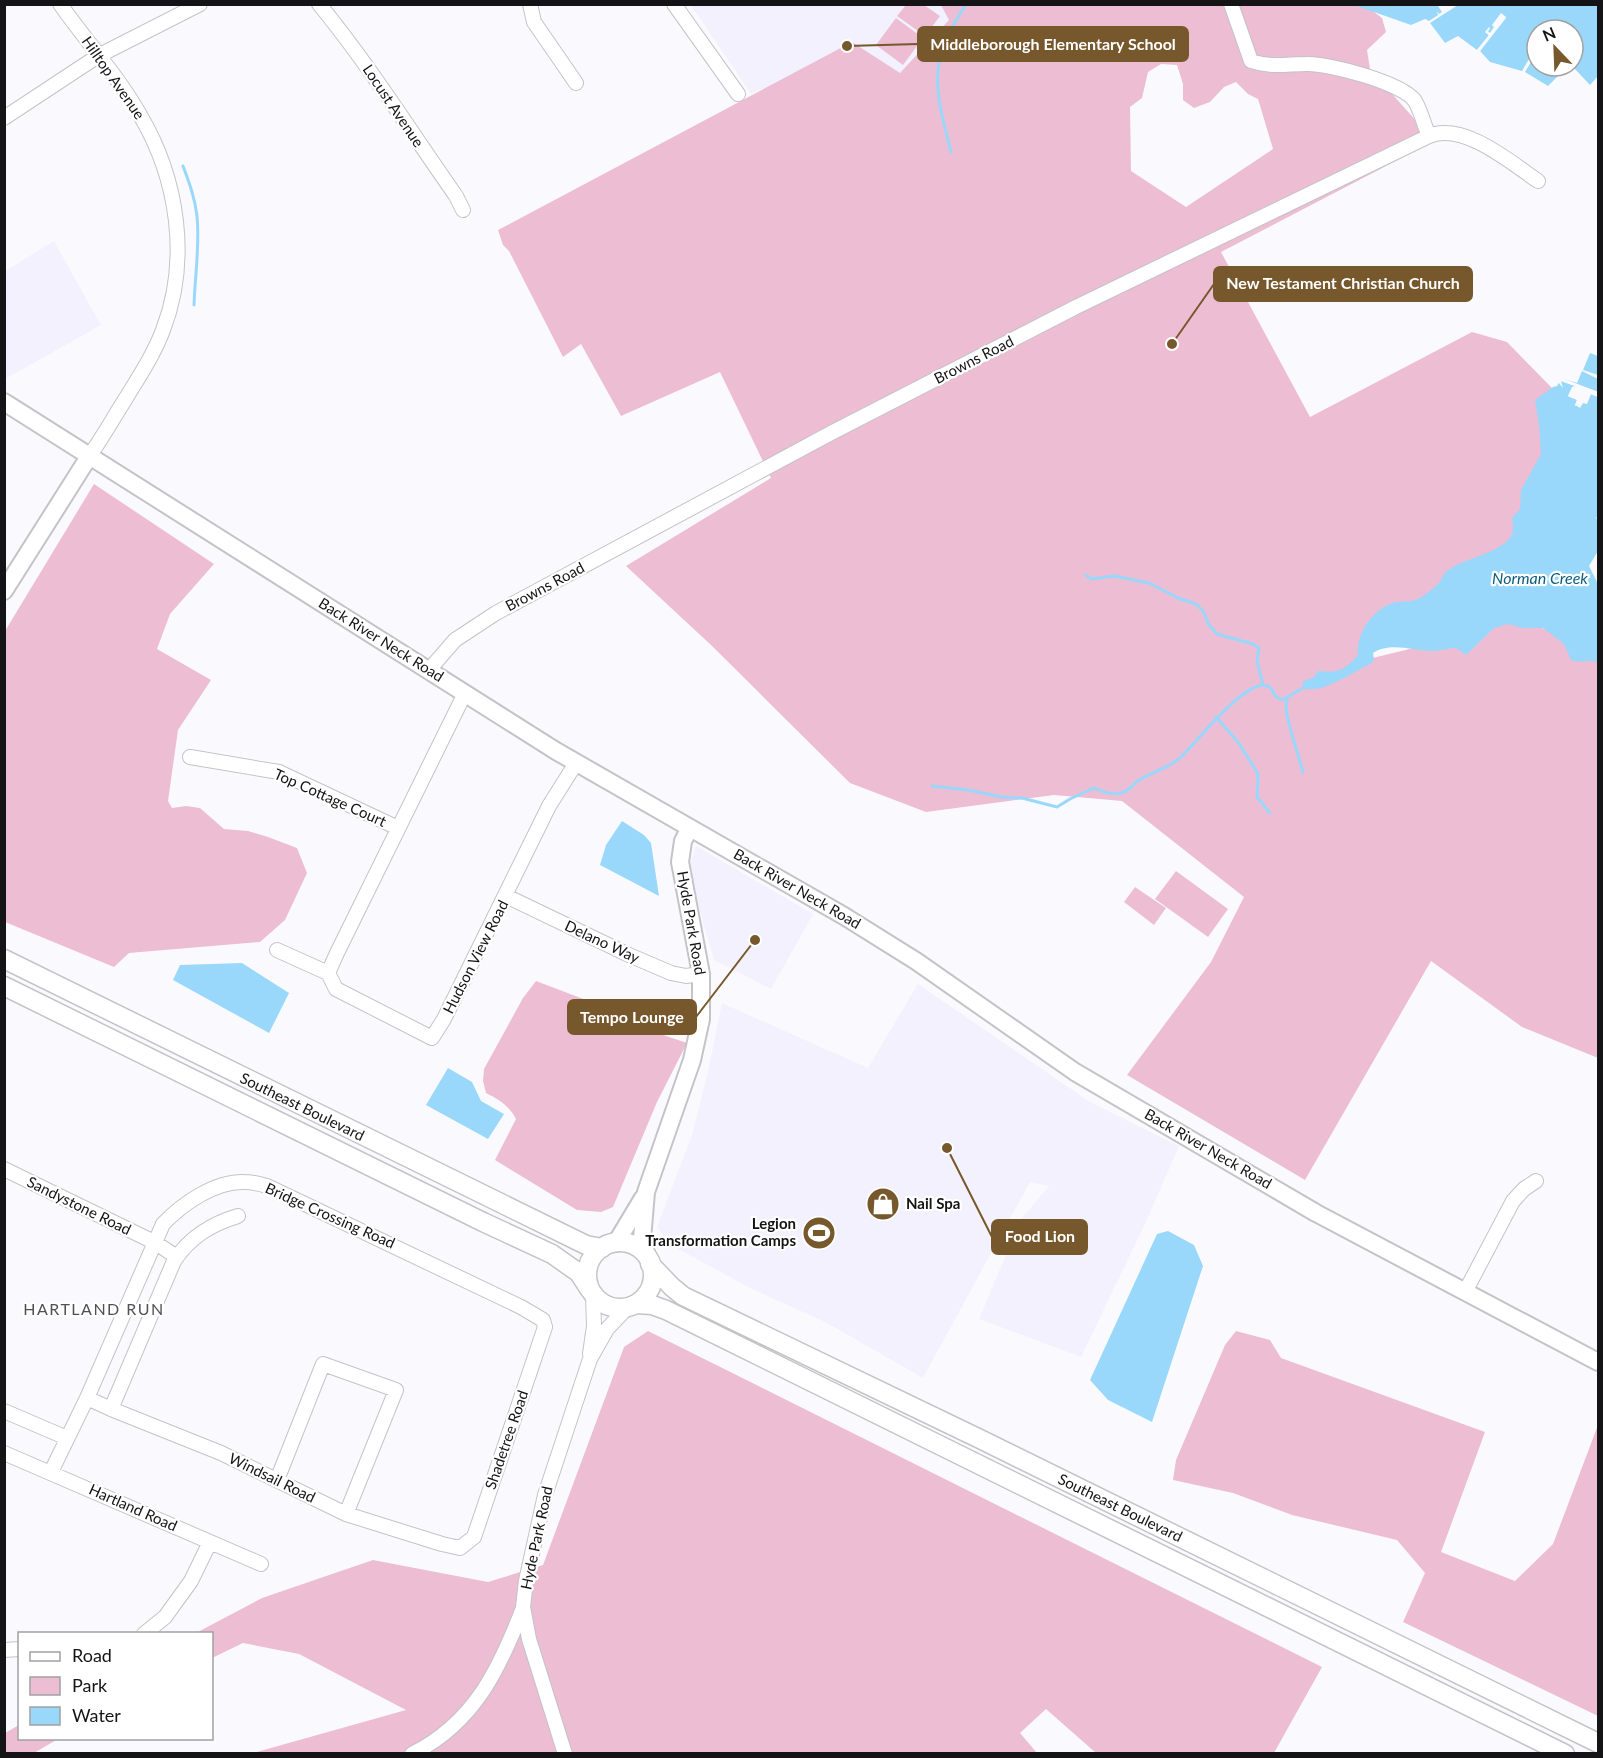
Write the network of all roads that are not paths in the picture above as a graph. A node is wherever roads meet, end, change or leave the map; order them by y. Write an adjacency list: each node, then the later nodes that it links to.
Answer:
1 (60, 4): 7 (street, Hilltop Avenue)
2 (200, 4): 7 (street)
3 (319, 4): 13 (street, Locust Avenue)
4 (530, 4): 8 (street)
5 (674, 4): 9 (street)
6 (1231, 4): 11 (street)
7 (98, 56): 10 (street); 15 (street, Hilltop Avenue)
8 (576, 83)
9 (738, 94)
10 (4, 118)
11 (1429, 136): 12 (street, Browns Road); 17 (street, Browns Road)
12 (1538, 181)
13 (463, 210)
14 (4, 402): 15 (street, Back River Neck Road)
15 (90, 455): 16 (street); 17 (street, Back River Neck Road)
16 (4, 591)
17 (429, 670): 18 (street, Back River Neck Road)
18 (465, 693): 20 (street, Back River Neck Road); 21 (street)
19 (190, 757): 21 (street, Top Cottage Court)
20 (576, 763): 22 (street, Back River Neck Road); 23 (street, Hudson View Road)
21 (398, 828): 26 (street)
22 (690, 828): 27 (street, Hyde Park Road); 38 (street, Back River Neck Road)
23 (506, 896): 26 (street, Hudson View Road); 27 (street, Delano Way)
24 (277, 950): 26 (street, Hudson View Road)
25 (4, 959): 34 (main road, Southeast Boulevard)
26 (328, 973)
27 (701, 974): 31 (street, Hyde Park Road)
28 (4, 986): 37 (main road, Southeast Boulevard)
29 (4, 1170): 33 (street, Sandystone Road)
30 (1536, 1181): 38 (street)
31 (646, 1192): 34 (street, Hyde Park Road); 36 (street, Hyde Park Road)
32 (238, 1216): 35 (street)
33 (154, 1242): 35 (street, Sandystone Road); 40 (street, Bridge Crossing Road); 43 (street, Bridge Crossing Road)
34 (609, 1245): 36 (main road); 37 (main road)
35 (177, 1257): 44 (street)
36 (649, 1260): 39 (main road); 56 (main road, Southeast Boulevard)
37 (592, 1292): 39 (main road); 41 (street, Hyde Park Road)
38 (1465, 1292): 42 (street, Back River Neck Road)
39 (632, 1306): 41 (street, Hyde Park Road); 59 (main road, Southeast Boulevard)
40 (545, 1327): 52 (street, Shadetree Road)
41 (590, 1359): 54 (street, Hyde Park Road)
42 (1599, 1362)
43 (87, 1398): 44 (street, Windsail Road); 46 (street, Bridge Crossing Road)
44 (111, 1409): 49 (street, Windsail Road)
45 (4, 1411): 46 (street)
46 (67, 1438): 48 (street, Bridge Crossing Road)
47 (4, 1453): 48 (street, Hartland Road)
48 (51, 1472): 51 (street, Hartland Road)
49 (277, 1480): 50 (street, Windsail Road); 50 (street)
50 (346, 1514): 52 (street, Windsail Road)
51 (210, 1542): 53 (street, Hartland Road); 55 (street)
52 (460, 1548)
53 (261, 1564)
54 (523, 1606): 57 (street); 58 (street, Hyde Park Road)
55 (146, 1632)
56 (1599, 1743)
57 (412, 1754)
58 (565, 1754)
59 (1565, 1754)

